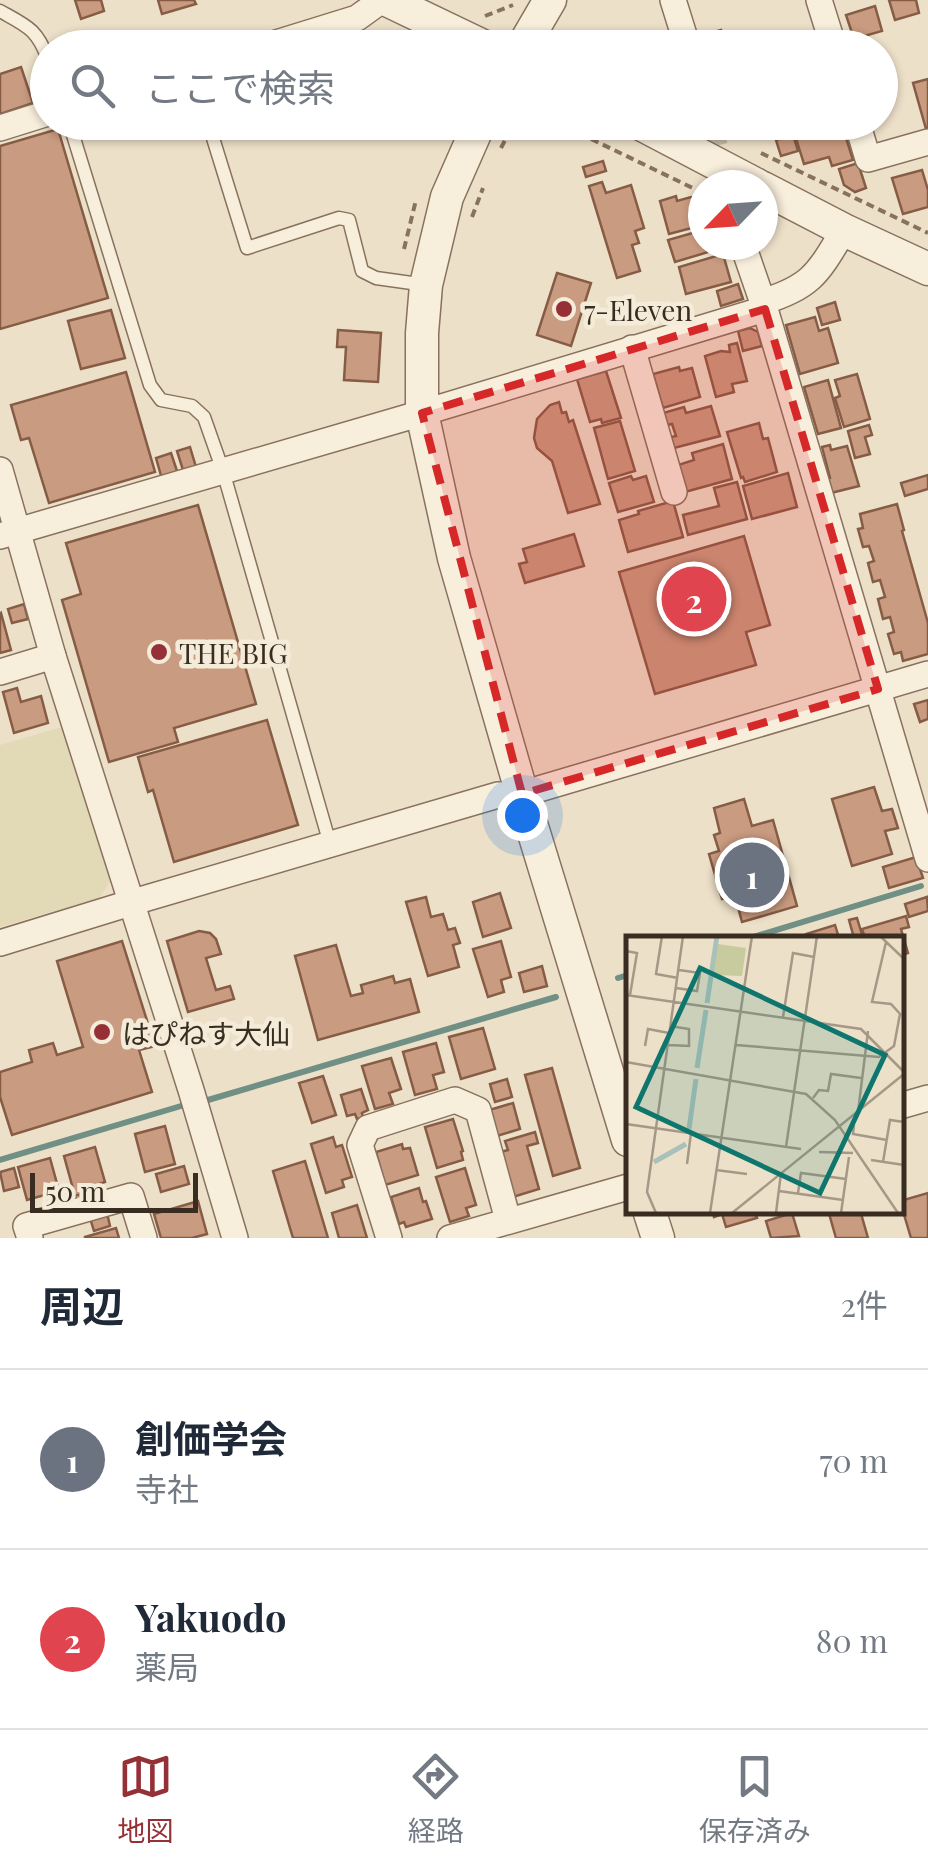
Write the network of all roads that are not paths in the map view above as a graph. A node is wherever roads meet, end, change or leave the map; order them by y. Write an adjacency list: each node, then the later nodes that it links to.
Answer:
1 (385, 0): 7 (street); 8 (street)
2 (673, 0): 10 (street)
3 (819, 0): 11 (street)
4 (535, 1): 9 (street)
5 (0, 11): 6 (lane)
6 (31, 30)
7 (318, 30)
8 (469, 30)
9 (527, 30)
10 (682, 30)
11 (828, 30)
12 (30, 119): 13 (street)
13 (0, 128)
14 (75, 140): 30 (lane)
15 (214, 140): 25 (lane)
16 (472, 140): 25 (street)
17 (672, 140): 20 (street)
18 (862, 140): 19 (street)
19 (928, 142)
20 (729, 170)
21 (778, 195): 22 (street)
22 (844, 230): 24 (street); 26 (street)
23 (747, 260): 26 (street)
24 (925, 266)
25 (426, 285): 28 (street)
26 (764, 306): 27 (street); 36 (street)
27 (632, 348): 28 (street); 31 (street)
28 (422, 413): 30 (street); 37 (street)
29 (0, 470): 32 (street)
30 (223, 471): 32 (street); 38 (lane)
31 (674, 492)
32 (9, 533): 33 (street)
33 (54, 656): 34 (street); 40 (street)
34 (0, 672)
35 (928, 674): 36 (street)
36 (878, 688): 37 (street); 39 (street)
37 (522, 794): 38 (street); 44 (street)
38 (330, 844): 40 (street)
39 (928, 860)
40 (130, 903): 41 (street); 50 (street)
41 (0, 944)
42 (928, 1098): 43 (street)
43 (903, 1105)
44 (626, 1133)
45 (626, 1187): 47 (street)
46 (651, 1213): 53 (street)
47 (508, 1220): 51 (street); 52 (street)
48 (30, 1238): 49 (street)
49 (144, 1238)
50 (235, 1238)
51 (390, 1238)
52 (450, 1238)
53 (658, 1238)

